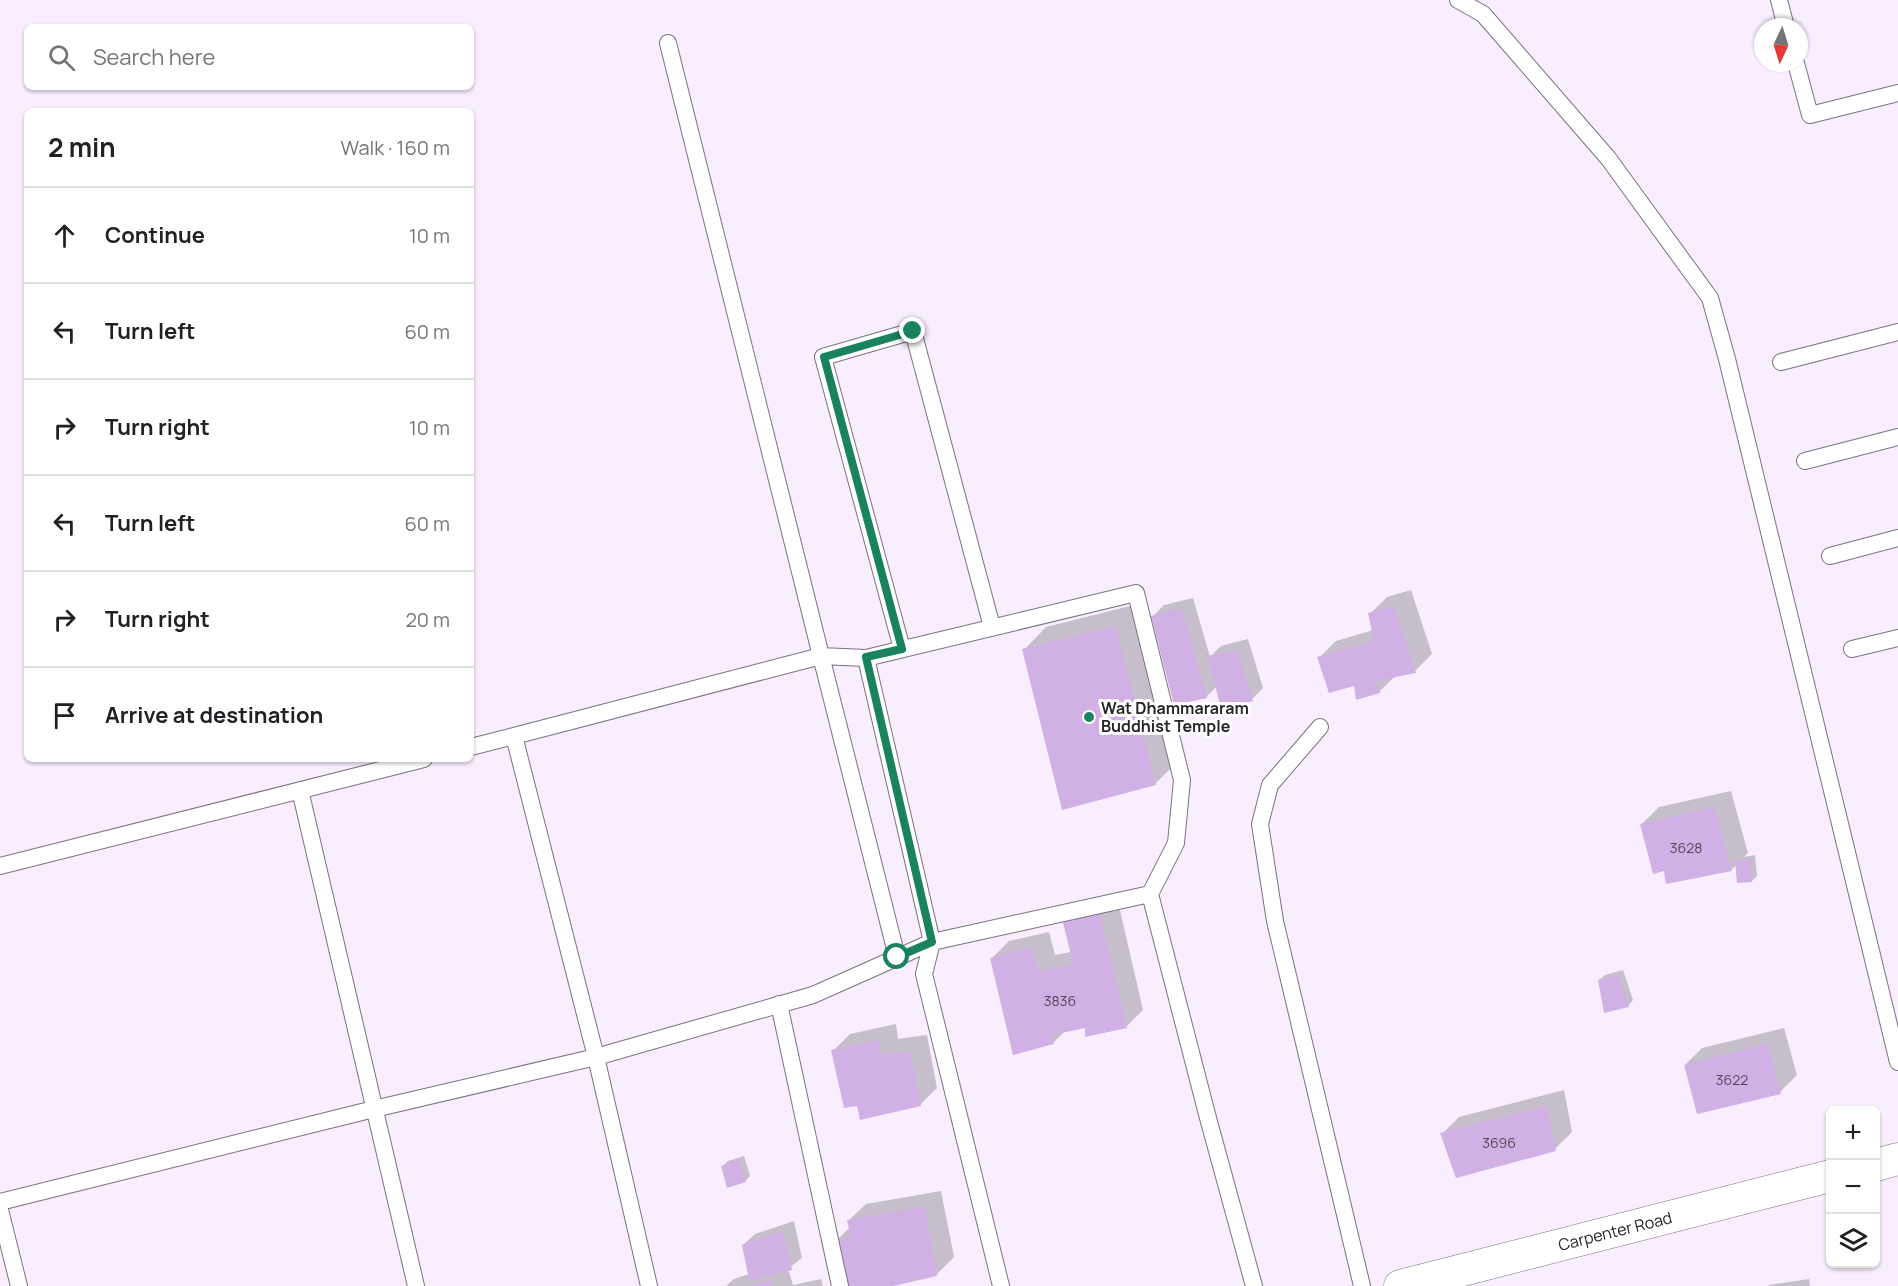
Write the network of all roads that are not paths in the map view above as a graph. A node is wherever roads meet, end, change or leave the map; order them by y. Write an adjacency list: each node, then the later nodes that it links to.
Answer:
1 (1458, 0): 30 (lane)
2 (1779, 0): 3 (lane)
3 (1784, 18)
4 (668, 43): 17 (lane)
5 (1798, 72): 6 (lane)
6 (1898, 93)
7 (1898, 332): 8 (lane)
8 (1781, 362)
9 (1898, 437): 10 (lane)
10 (1805, 461)
11 (1898, 538): 12 (lane)
12 (1830, 556)
13 (992, 627): 15 (lane); 15 (lane); 25 (lane)
14 (1898, 638): 16 (lane)
15 (902, 649): 18 (lane)
16 (1852, 649)
17 (821, 656): 18 (lane); 20 (lane); 27 (lane)
18 (866, 657): 26 (lane)
19 (1320, 727): 43 (lane)
20 (514, 736): 21 (lane); 29 (lane)
21 (474, 746)
22 (412, 762): 23 (lane)
23 (300, 790): 24 (lane); 31 (lane)
24 (0, 866)
25 (1150, 894): 26 (lane); 42 (lane)
26 (932, 942): 27 (lane); 41 (lane)
27 (897, 957): 28 (lane)
28 (779, 1004): 29 (lane); 40 (lane)
29 (596, 1057): 31 (lane); 39 (lane)
30 (1898, 1062)
31 (374, 1109): 35 (lane); 38 (lane)
32 (1898, 1159): 33 (street)
33 (1880, 1164)
34 (1826, 1177): 44 (street, Carpenter Road)
35 (0, 1202)
36 (0, 1210): 37 (lane)
37 (20, 1286)
38 (416, 1286)
39 (649, 1286)
40 (840, 1286)
41 (1001, 1286)
42 (1254, 1286)
43 (1362, 1286)
44 (1400, 1286)

